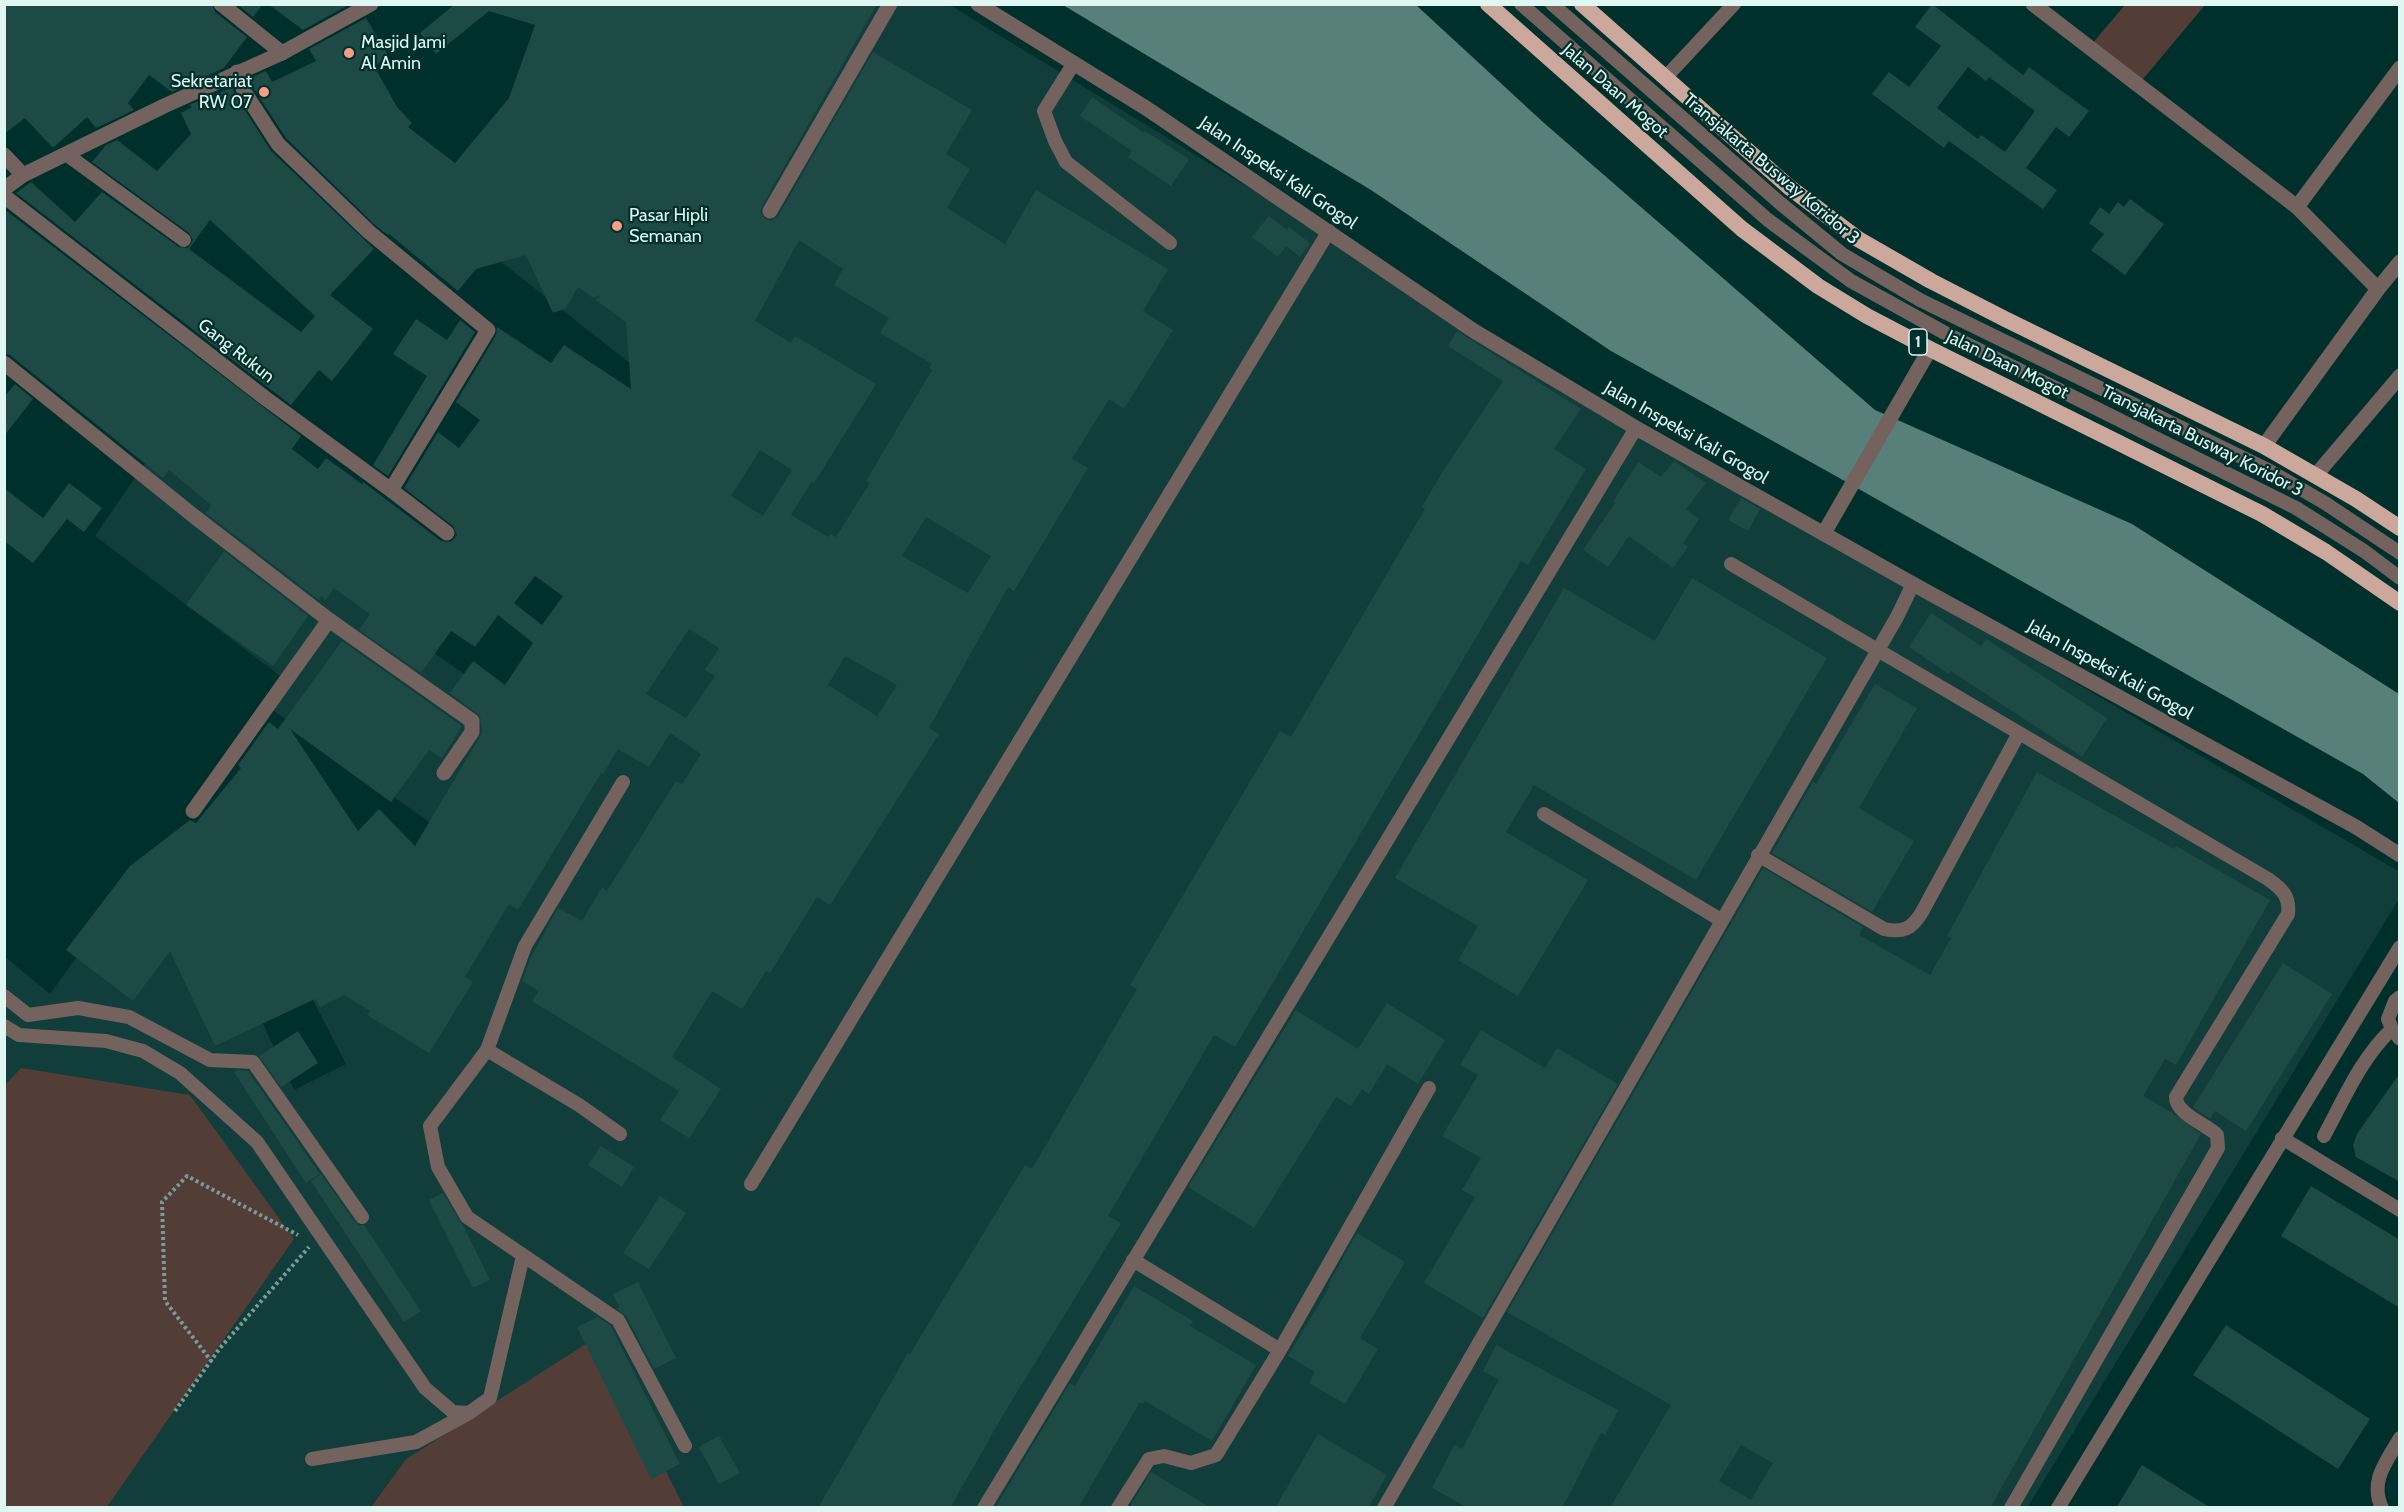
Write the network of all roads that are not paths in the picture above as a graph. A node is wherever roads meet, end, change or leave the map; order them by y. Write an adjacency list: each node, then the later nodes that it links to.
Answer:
1 (221, 4): 11 (street)
2 (371, 4): 11 (street)
3 (890, 4): 22 (street)
4 (978, 4): 12 (street, Jalan Inspeksi Kali Grogol)
5 (1488, 4): 28 (highway, Jalan Daan Mogot / 1)
6 (1521, 4): 40 (lane, Transjakarta Busway Koridor 3)
7 (1552, 4): 38 (lane, Transjakarta Busway Koridor 3)
8 (1582, 4): 15 (highway)
9 (1734, 4): 15 (lane)
10 (2033, 4): 21 (street)
11 (282, 53): 14 (street)
12 (1074, 63): 23 (street, Jalan Inspeksi Kali Grogol); 25 (lane)
13 (2400, 68): 21 (street)
14 (237, 72): 16 (street); 34 (street)
15 (1665, 78): 32 (highway)
16 (66, 154): 18 (street); 24 (lane)
17 (4, 155): 18 (street)
18 (22, 175): 19 (street)
19 (4, 189)
20 (4, 196): 34 (street, Gang Rukun)
21 (2297, 207): 27 (street)
22 (770, 211)
23 (1329, 231): 31 (street, Jalan Inspeksi Kali Grogol); 63 (lane)
24 (184, 240)
25 (1170, 243)
26 (2400, 262): 27 (street)
27 (2378, 289): 32 (street)
28 (1926, 355): 35 (street); 42 (highway, Jalan Daan Mogot / 1)
29 (4, 363): 43 (street)
30 (2400, 376): 33 (street)
31 (1636, 428): 35 (street, Jalan Inspeksi Kali Grogol); 67 (lane)
32 (2264, 446): 33 (highway)
33 (2316, 475): 36 (highway)
34 (391, 490): 37 (street, Gang Rukun)
35 (1827, 528): 41 (street, Jalan Inspeksi Kali Grogol)
36 (2400, 528)
37 (447, 533)
38 (2400, 553)
39 (1731, 564): 44 (lane)
40 (2400, 578)
41 (1913, 584): 44 (lane); 51 (street, Jalan Inspeksi Kali Grogol)
42 (2400, 603)
43 (329, 620): 46 (street); 48 (street)
44 (1878, 650): 45 (lane); 50 (lane)
45 (2019, 733): 50 (lane); 76 (lane)
46 (444, 773)
47 (623, 782): 58 (lane)
48 (193, 811)
49 (1544, 814): 52 (lane)
50 (1758, 855): 52 (lane)
51 (2400, 855)
52 (1721, 920): 73 (lane)
53 (2400, 947): 62 (lane)
54 (4, 996): 65 (lane)
55 (2400, 997): 57 (lane)
56 (4, 1026): 69 (lane)
57 (2396, 1034): 61 (lane)
58 (487, 1050): 60 (lane); 66 (lane)
59 (1429, 1088): 68 (lane)
60 (620, 1134)
61 (2324, 1136)
62 (2282, 1138): 64 (lane); 77 (lane)
63 (751, 1184)
64 (2400, 1210)
65 (362, 1217)
66 (524, 1256): 69 (lane); 71 (lane)
67 (1133, 1260): 68 (lane); 74 (lane)
68 (1280, 1350): 75 (lane)
69 (469, 1413): 72 (lane)
70 (2400, 1438): 78 (lane)
71 (685, 1446)
72 (312, 1459)
73 (1387, 1506)
74 (984, 1508)
75 (1118, 1508)
76 (2011, 1508)
77 (2058, 1508)
78 (2382, 1508)

